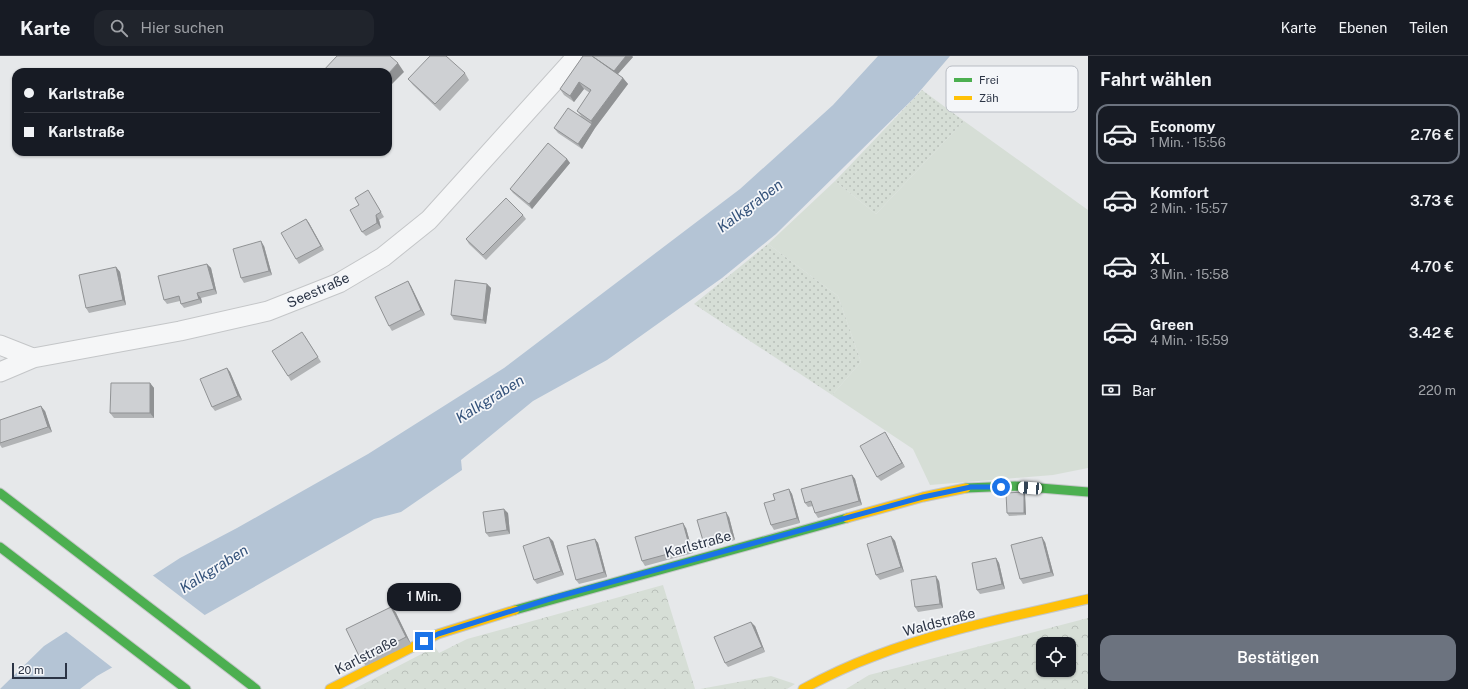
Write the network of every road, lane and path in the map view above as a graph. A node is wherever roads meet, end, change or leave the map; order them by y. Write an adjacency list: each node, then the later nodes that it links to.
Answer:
1 (577, 56): 3 (street, Seestraße)
2 (0, 345): 3 (street)
3 (33, 358): 4 (street, Seestraße)
4 (0, 372)
5 (1088, 492): 11 (main road, Karlstraße)
6 (0, 493): 10 (main road)
7 (0, 547): 9 (main road)
8 (1088, 599): 12 (main road, Waldstraße)
9 (186, 689)
10 (256, 689)
11 (330, 689)
12 (803, 689)

